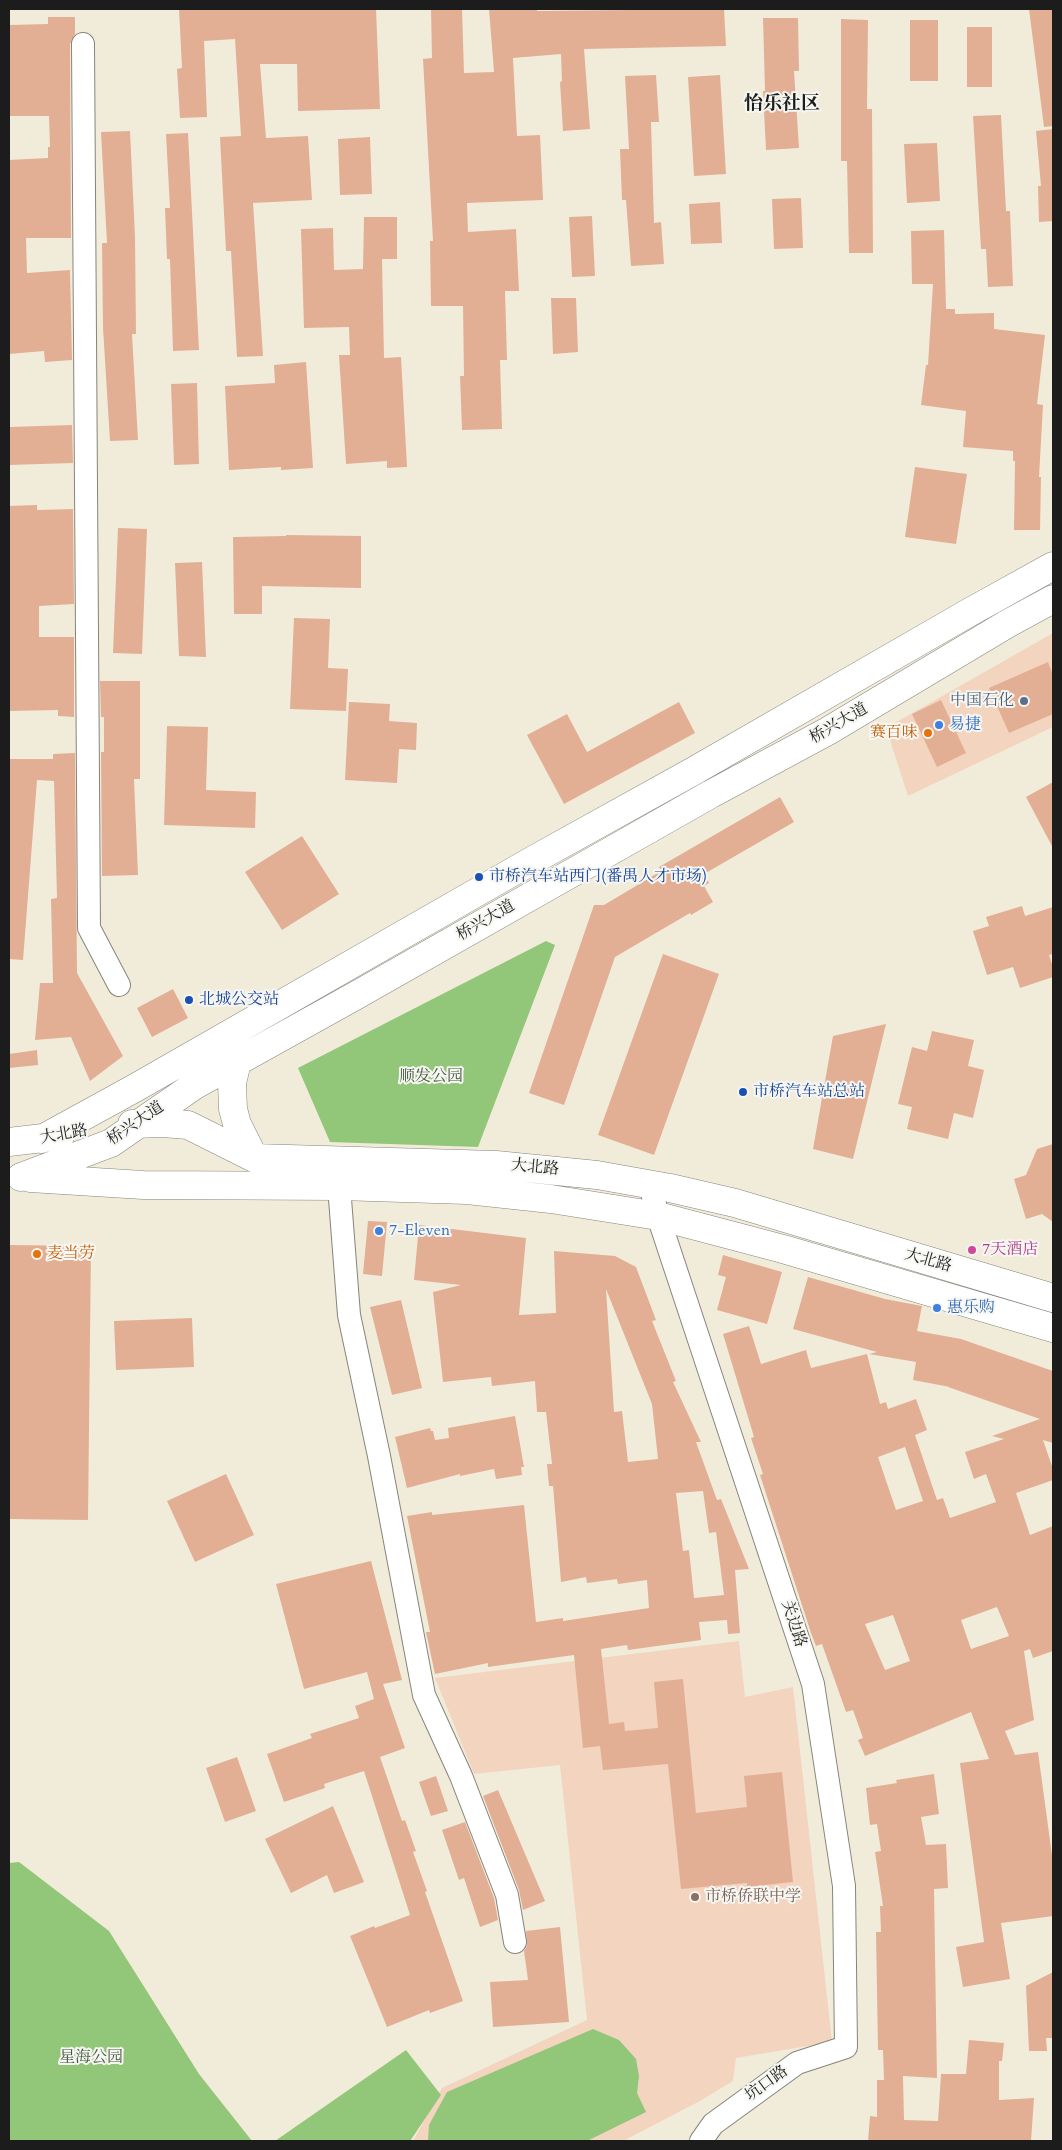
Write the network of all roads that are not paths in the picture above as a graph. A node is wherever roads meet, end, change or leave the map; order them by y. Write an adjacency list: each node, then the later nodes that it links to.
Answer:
1 (83, 44): 4 (street)
2 (1053, 566): 7 (main road, 桥兴大道)
3 (1053, 599): 5 (main road, 桥兴大道)
4 (119, 984)
5 (238, 1062): 6 (main road, 桥兴大道); 9 (main road)
6 (138, 1123): 7 (main road, 大北路); 9 (main road, 大北路); 10 (main road, 桥兴大道)
7 (42, 1139): 8 (main road, 大北路)
8 (9, 1142)
9 (254, 1158): 11 (main road, 大北路)
10 (15, 1178): 12 (main road, 大北路)
11 (650, 1185): 13 (street, 关边路); 14 (main road, 大北路)
12 (339, 1186): 13 (main road, 大北路); 16 (street)
13 (658, 1216): 15 (main road, 大北路); 17 (street, 关边路)
14 (1053, 1298)
15 (1053, 1328)
16 (515, 1942)
17 (846, 2047): 18 (street, 坑口路)
18 (701, 2141)

